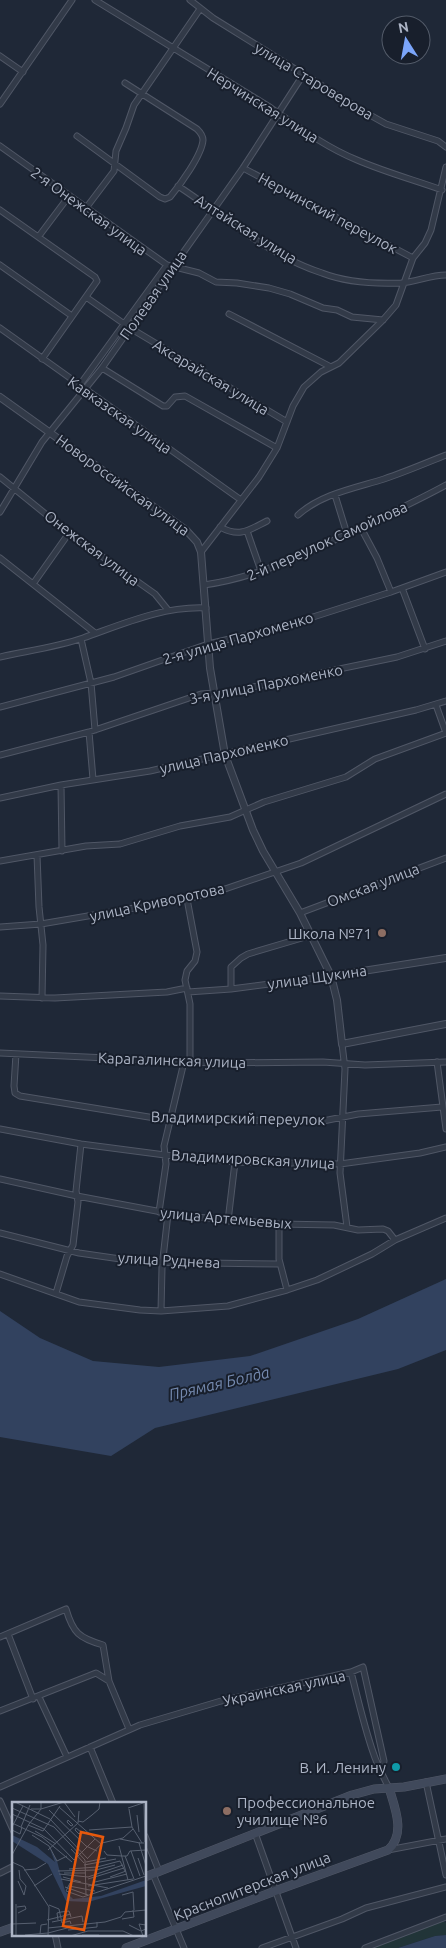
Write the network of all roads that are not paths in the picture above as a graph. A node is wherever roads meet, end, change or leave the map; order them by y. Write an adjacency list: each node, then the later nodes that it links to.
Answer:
1 (72, 0): 7 (street)
2 (95, 0): 5 (street, Нерчинская улица)
3 (190, 0): 4 (street, улица Староверова)
4 (200, 9): 5 (street); 8 (street, улица Староверова)
5 (172, 49): 10 (street); 12 (street, Нерчинская улица)
6 (0, 56): 7 (street)
7 (23, 72): 11 (street)
8 (302, 75): 12 (street, Полевая улица); 15 (street, улица Староверова)
9 (125, 83): 10 (street)
10 (142, 93): 16 (street); 19 (street)
11 (0, 104)
12 (277, 113): 18 (street, Полевая улица); 20 (street, Нерчинская улица)
13 (77, 136): 16 (street)
14 (0, 146): 21 (street, 2-я Онежская улица)
15 (446, 147)
16 (115, 165): 19 (street); 22 (street)
17 (446, 167): 20 (street)
18 (243, 168): 23 (street, Полевая улица); 26 (street, Нерчинский переулок)
19 (178, 186): 23 (street, Алтайская улица)
20 (442, 190): 26 (street)
21 (69, 196): 22 (street, 2-я Онежская улица); 25 (street)
22 (86, 208): 28 (street, 2-я Онежская улица)
23 (214, 209): 29 (street, Полевая улица); 31 (street, Алтайская улица)
24 (0, 210): 25 (street)
25 (39, 236): 32 (street)
26 (413, 258): 31 (street)
27 (0, 265): 34 (street)
28 (167, 265): 29 (street, 2-я Онежская улица); 36 (street)
29 (173, 267): 35 (street, 2-я Онежская улица); 36 (street, Полевая улица)
30 (446, 275): 31 (street, Алтайская улица)
31 (402, 283): 35 (street)
32 (86, 297): 34 (street); 36 (street, Аксарайская улица)
33 (229, 314): 39 (street)
34 (72, 316): 38 (street)
35 (383, 320): 39 (street)
36 (127, 326): 40 (street, Полевая улица); 41 (street); 44 (street, Аксарайская улица)
37 (0, 328): 38 (street, Кавказская улица)
38 (42, 359): 41 (street, Кавказская улица)
39 (330, 367): 44 (street)
40 (102, 368): 42 (street, Полевая улица); 46 (street)
41 (79, 386): 42 (street, Кавказская улица)
42 (84, 390): 45 (street, Полевая улица); 52 (street, Кавказская улица)
43 (0, 397): 45 (street, Новороссийская улица)
44 (286, 422): 46 (street)
45 (50, 432): 50 (street, Полевая улица); 61 (street, Новороссийская улица)
46 (276, 448): 52 (street)
47 (446, 455): 51 (street)
48 (0, 477): 50 (street, Онежская улица)
49 (446, 486): 57 (street, 2-й переулок Самойлова)
50 (14, 488): 53 (street, Полевая улица); 59 (street, Онежская улица)
51 (335, 495): 54 (street); 60 (street)
52 (241, 500): 56 (street)
53 (0, 512)
54 (298, 515)
55 (267, 521): 58 (street)
56 (220, 527): 58 (street); 61 (street)
57 (361, 528): 60 (street, 2-й переулок Самойлова); 68 (street)
58 (247, 531): 63 (street)
59 (69, 533): 65 (street); 70 (street, Онежская улица)
60 (347, 534): 63 (street, 2-й переулок Самойлова)
61 (201, 552): 66 (street, Новороссийская улица)
62 (0, 558): 65 (street)
63 (261, 571): 66 (street, 2-й переулок Самойлова)
64 (446, 572): 67 (street, 2-я улица Пархоменко)
65 (33, 584): 71 (street)
66 (204, 585): 69 (street, Новороссийская улица)
67 (402, 588): 68 (street, 2-я улица Пархоменко); 75 (street)
68 (391, 592): 74 (street, 2-я улица Пархоменко)
69 (206, 608): 70 (street); 74 (street, Новороссийская улица)
70 (168, 610): 71 (street)
71 (95, 633): 72 (street)
72 (81, 639): 76 (street); 77 (street)
73 (446, 641): 75 (street, 3-я улица Пархоменко)
74 (208, 644): 77 (street, 2-я улица Пархоменко); 78 (street, Новороссийская улица)
75 (424, 649): 78 (street, 3-я улица Пархоменко)
76 (0, 657)
77 (91, 683): 81 (street, 2-я улица Пархоменко); 82 (street)
78 (214, 692): 82 (street, 3-я улица Пархоменко); 85 (street, Новороссийская улица)
79 (446, 701): 80 (street, улица Пархоменко)
80 (436, 704): 83 (street); 85 (street, улица Пархоменко)
81 (0, 707)
82 (92, 731): 84 (street, 3-я улица Пархоменко); 86 (street)
83 (446, 733): 90 (street)
84 (0, 755)
85 (225, 755): 86 (street, улица Пархоменко); 90 (street, Новороссийская улица)
86 (93, 779): 87 (street, улица Пархоменко)
87 (61, 785): 89 (street, улица Пархоменко); 91 (street)
88 (446, 794): 95 (street, улица Криворотова)
89 (0, 798)
90 (245, 811): 91 (street); 95 (street, Новороссийская улица)
91 (62, 850): 92 (street)
92 (37, 855): 94 (street); 98 (street)
93 (446, 858): 97 (street, Омская улица)
94 (0, 861)
95 (275, 871): 96 (street, улица Криворотова); 97 (street, Новороссийская улица)
96 (187, 898): 98 (street, улица Криворотова); 104 (street)
97 (300, 912): 100 (street, Новороссийская улица)
98 (41, 924): 99 (street, улица Криворотова); 106 (street)
99 (0, 927)
100 (312, 935): 102 (street, Новороссийская улица); 103 (street)
101 (446, 958): 102 (street, улица Щукина)
102 (331, 976): 103 (street, улица Щукина); 108 (street, Новороссийская улица)
103 (230, 989): 104 (street, улица Щукина)
104 (188, 990): 106 (street, улица Щукина); 111 (street)
105 (0, 996): 106 (street, улица Щукина)
106 (42, 998)
107 (446, 1024): 108 (street)
108 (342, 1044): 114 (street)
109 (0, 1053): 110 (street, Карагалинская улица)
110 (16, 1054): 111 (street, Карагалинская улица); 117 (street, Владимирский переулок)
111 (187, 1062): 114 (street, Карагалинская улица); 117 (street)
112 (437, 1062): 113 (street, Карагалинская улица); 114 (street, Карагалинская улица); 115 (street)
113 (446, 1062)
114 (344, 1063): 116 (street)
115 (442, 1107): 116 (street, Владимирский переулок); 119 (street)
116 (343, 1116): 117 (street, Владимирский переулок); 124 (street)
117 (170, 1119): 122 (street)
118 (0, 1128): 120 (street, Владимировская улица)
119 (446, 1129)
120 (81, 1144): 122 (street, Владимировская улица); 126 (street)
121 (446, 1147): 124 (street, Владимировская улица)
122 (165, 1155): 123 (street, Владимировская улица); 127 (street)
123 (235, 1162): 124 (street, Владимировская улица); 130 (street)
124 (340, 1164): 132 (street)
125 (0, 1180): 126 (street, улица Артемьевых)
126 (77, 1196): 127 (street, улица Артемьевых); 135 (street)
127 (159, 1212): 128 (street, улица Артемьевых)
128 (168, 1214): 130 (street, улица Артемьевых); 136 (street)
129 (446, 1218): 134 (street)
130 (228, 1221): 131 (street, улица Артемьевых)
131 (279, 1224): 132 (street, улица Артемьевых); 137 (street)
132 (347, 1227): 134 (street, улица Артемьевых)
133 (0, 1234): 135 (street, улица Руднева)
134 (395, 1240): 139 (street)
135 (70, 1250): 136 (street, улица Руднева); 140 (street)
136 (162, 1263): 137 (street, улица Руднева); 141 (street)
137 (280, 1264): 139 (street)
138 (0, 1274): 140 (street)
139 (287, 1290): 141 (street)
140 (56, 1293): 141 (street)
141 (161, 1311)
142 (8, 1634): 143 (street); 145 (street); 147 (street)
143 (0, 1637)
144 (351, 1672): 149 (street, Украинская улица); 152 (street, Украинская улица); 152 (street)
145 (109, 1681): 146 (street); 149 (street)
146 (39, 1697): 147 (street); 151 (street)
147 (33, 1699): 148 (street)
148 (0, 1711)
149 (129, 1729): 150 (street, Украинская улица)
150 (90, 1747): 151 (street, Украинская улица); 158 (street)
151 (67, 1758): 155 (street, Украинская улица)
152 (382, 1770): 156 (street, Украинская улица)
153 (446, 1779): 154 (main road)
154 (426, 1782): 156 (main road); 162 (street)
155 (0, 1787)
156 (389, 1788): 160 (main road); 164 (main road)
157 (0, 1801): 159 (street)
158 (113, 1802)
159 (12, 1828)
160 (255, 1833): 167 (main road); 170 (street)
161 (446, 1839): 162 (street, Краснопитерская улица)
162 (438, 1840): 164 (street, Краснопитерская улица); 168 (street)
163 (146, 1841): 167 (street)
164 (388, 1850): 170 (main road, Краснопитерская улица)
165 (12, 1867): 166 (street)
166 (0, 1873)
167 (152, 1874): 173 (street)
168 (446, 1875)
169 (446, 1887): 175 (street)
170 (275, 1891): 173 (main road, Краснопитерская улица); 175 (street)
171 (446, 1917): 180 (street)
172 (12, 1928): 174 (main road)
173 (176, 1929): 176 (main road, Краснопитерская улица); 177 (street)
174 (0, 1932)
175 (292, 1936): 178 (street); 179 (street)
176 (126, 1948)
177 (184, 1948)
178 (262, 1948)
179 (296, 1948)
180 (365, 1948)

